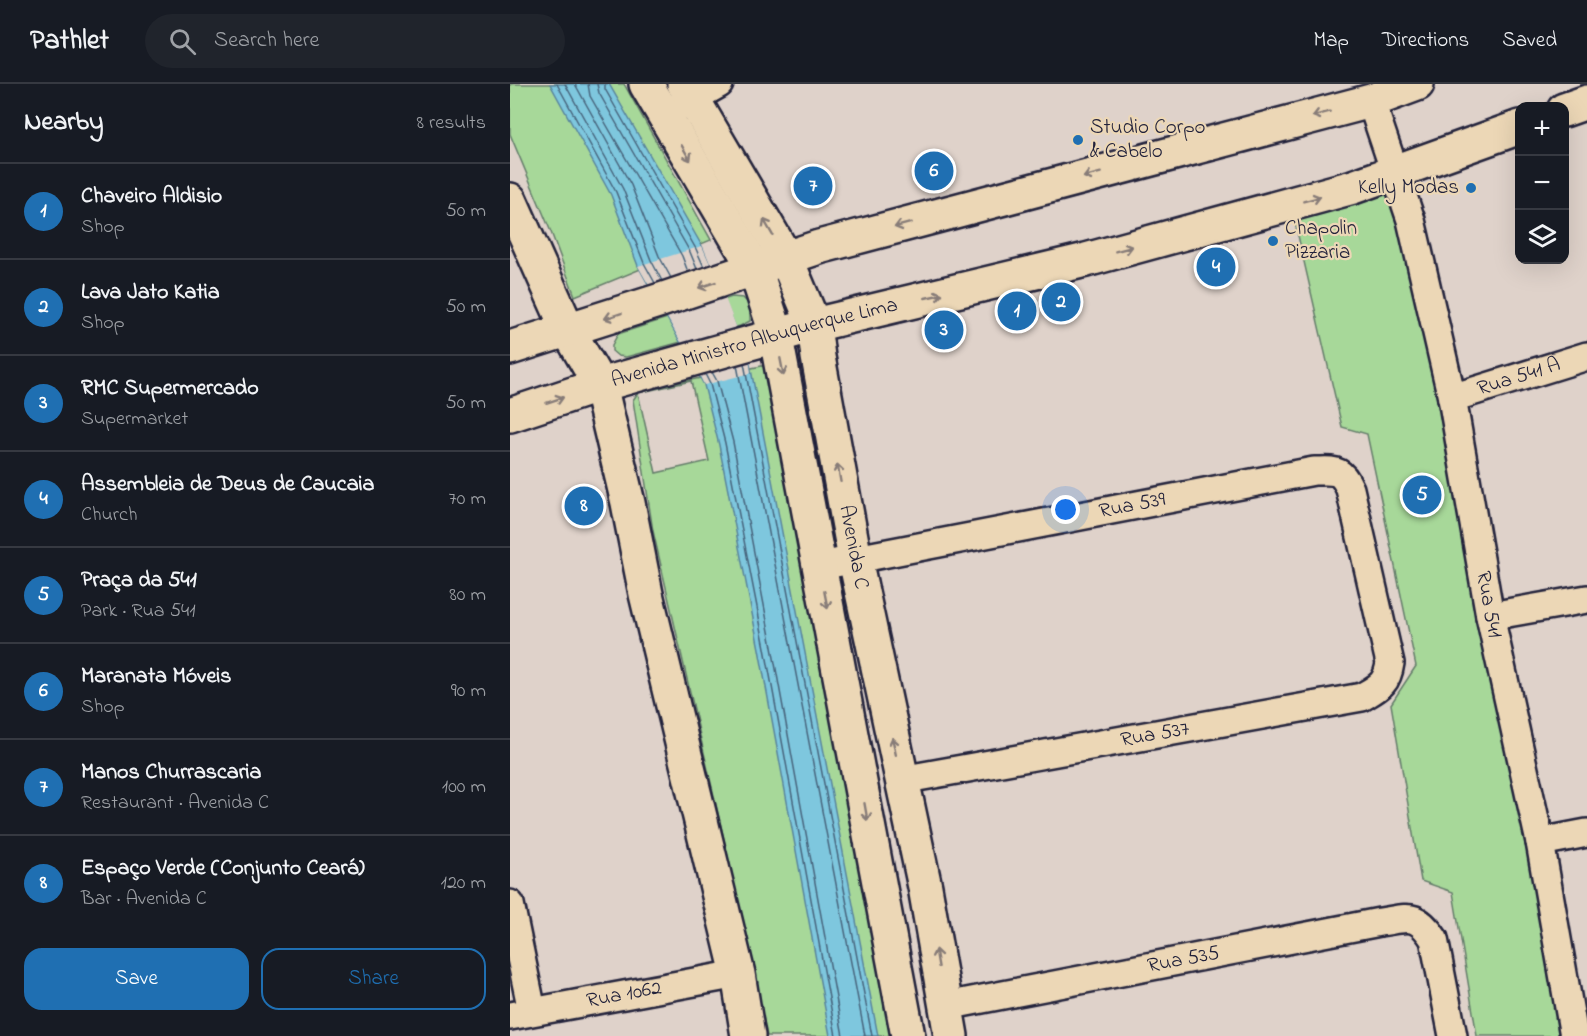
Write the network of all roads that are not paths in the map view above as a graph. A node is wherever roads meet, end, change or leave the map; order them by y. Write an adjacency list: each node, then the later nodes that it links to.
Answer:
1 (646, 84): 7 (street, Avenida C)
2 (1406, 86): 4 (street)
3 (699, 89): 7 (street); 11 (street, Avenida C, one-way to 3)
4 (1371, 100): 9 (street, Rua 541); 11 (street, one-way to 11)
5 (1587, 102): 6 (street)
6 (1569, 108)
7 (664, 115): 12 (street, Avenida C, one-way to 12)
8 (1515, 129): 9 (street, Avenida Ministro Albuquerque Lima)
9 (1395, 173): 13 (street, Avenida Ministro Albuquerque Lima, one-way to 9); 19 (street, Rua 541)
10 (510, 200): 14 (street)
11 (786, 258): 12 (street); 13 (street, Avenida C)
12 (755, 268): 14 (street, one-way to 14); 15 (street, Avenida C)
13 (813, 325): 15 (street, Avenida Ministro Albuquerque Lima); 21 (street, Avenida C, one-way to 13)
14 (568, 330): 16 (street); 18 (street)
15 (776, 336): 18 (street, Avenida Ministro Albuquerque Lima); 22 (street, Avenida C, one-way to 22)
16 (510, 348)
17 (1587, 356): 19 (street, Rua 541 A)
18 (600, 385): 20 (street, Avenida Ministro Albuquerque Lima, one-way to 18); 32 (street)
19 (1452, 398): 24 (street, Rua 541)
20 (510, 415)
21 (855, 559): 22 (street, Rua 539); 25 (street, Rua 539); 26 (street, Avenida C, one-way to 21)
22 (820, 566): 30 (street, Avenida C, one-way to 30)
23 (1587, 599): 24 (street)
24 (1490, 616): 28 (street, Rua 541)
25 (1390, 663): 26 (street, Rua 537)
26 (901, 780): 29 (street, Avenida C)
27 (1587, 833): 28 (street)
28 (1540, 842): 38 (street, Rua 541)
29 (925, 887): 30 (street); 34 (street, Avenida C, one-way to 29)
30 (882, 899): 36 (street, Avenida C)
31 (510, 904): 33 (street)
32 (738, 974): 33 (street, Rua 1062); 35 (street)
33 (521, 1014)
34 (949, 1021): 37 (street, Rua 535)
35 (748, 1036)
36 (908, 1036)
37 (1453, 1036)
38 (1574, 1036)

